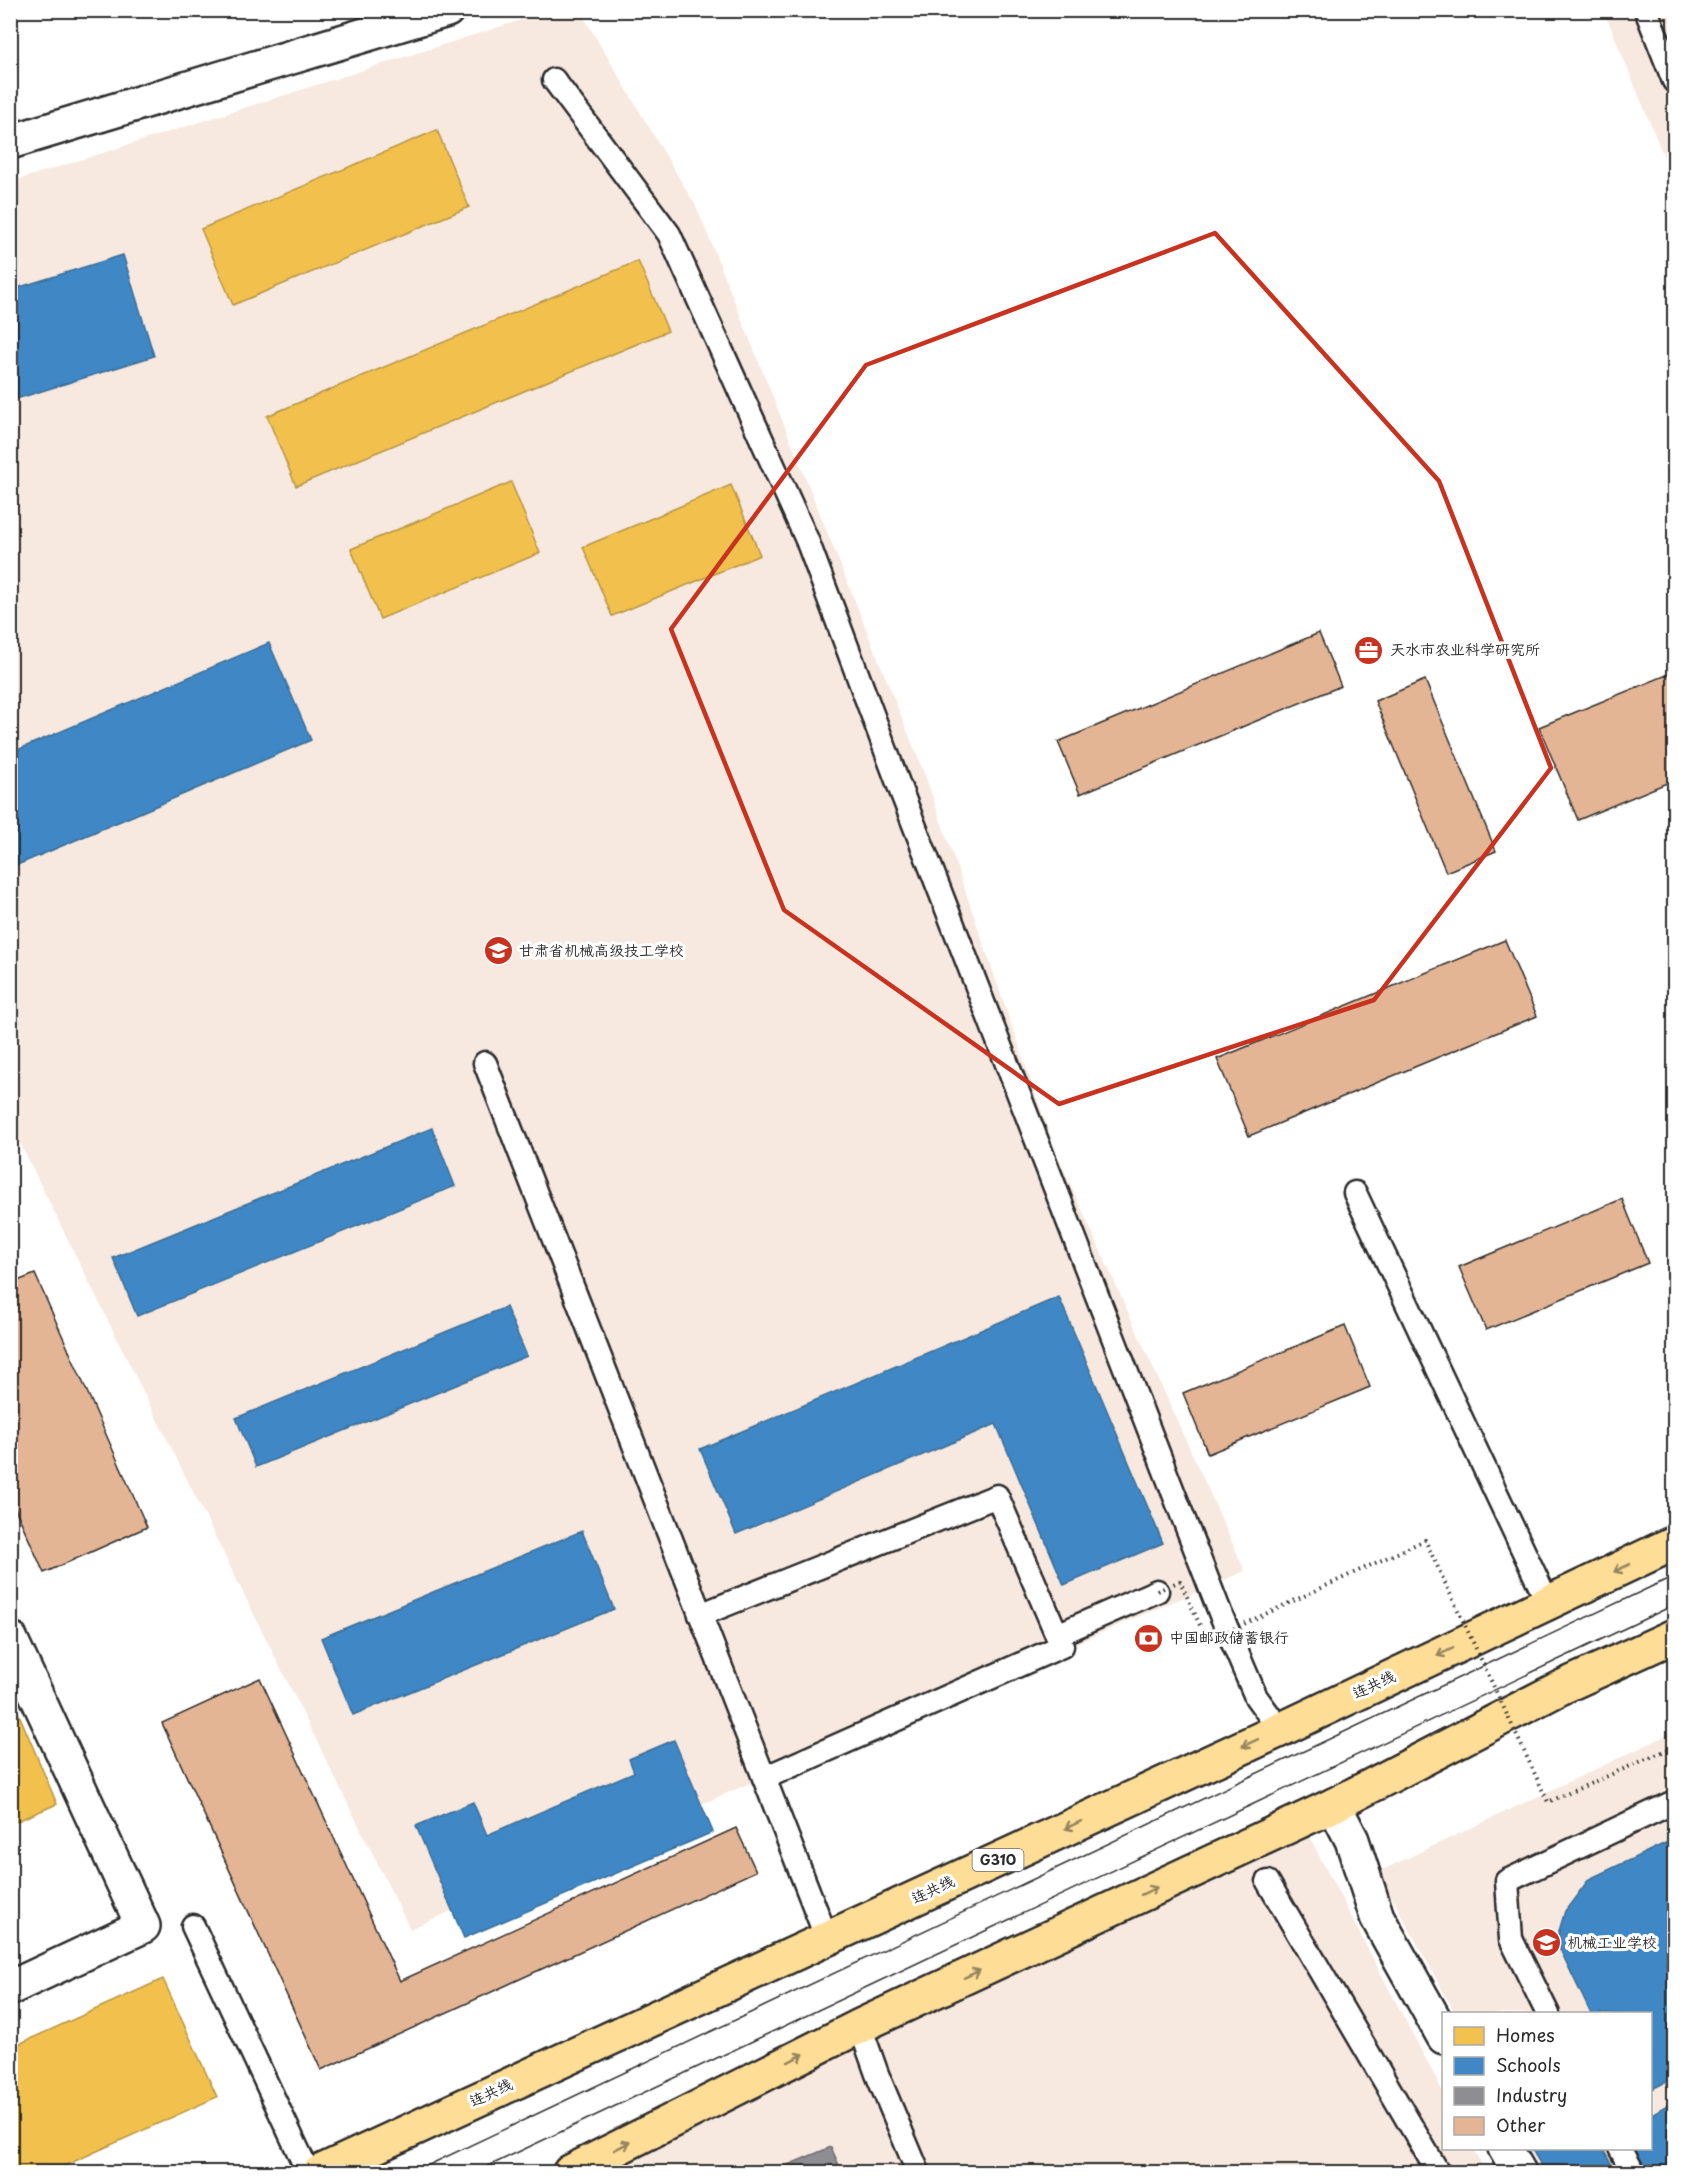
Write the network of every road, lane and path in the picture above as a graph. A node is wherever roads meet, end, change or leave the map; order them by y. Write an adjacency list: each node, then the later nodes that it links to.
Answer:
1 (447, 10): 5 (street)
2 (1646, 10): 4 (lane)
3 (554, 80): 15 (lane)
4 (1674, 81)
5 (10, 142)
6 (485, 1063): 11 (lane)
7 (1355, 1193): 10 (lane)
8 (1674, 1544): 10 (highway, 连共线 / G310, one-way to 10)
9 (1157, 1591): 12 (lane); 16 (path, bridge)
10 (1548, 1603): 15 (highway, 连共线 / G310, one-way to 15)
11 (700, 1615): 12 (lane); 17 (lane)
12 (1057, 1635): 17 (lane)
13 (1674, 1636): 19 (highway)
14 (12, 1646): 23 (street)
15 (1280, 1730): 22 (highway, 连共线 / G310, one-way to 22)
16 (1674, 1746)
17 (764, 1778): 22 (lane)
18 (1674, 1802): 24 (lane)
19 (1334, 1805): 25 (highway, one-way to 19); 26 (street)
20 (1268, 1882): 33 (lane)
21 (193, 1926): 29 (lane)
22 (827, 1939): 30 (highway, 连共线 / G310)
23 (10, 1988)
24 (1548, 2012)
25 (860, 2026): 31 (highway, one-way to 25); 32 (lane)
26 (1442, 2035)
27 (1506, 2150): 34 (street)
28 (1621, 2150): 35 (lane)
29 (308, 2172)
30 (320, 2172)
31 (570, 2172)
32 (918, 2172)
33 (1438, 2172)
34 (1519, 2172)
35 (1633, 2172)

